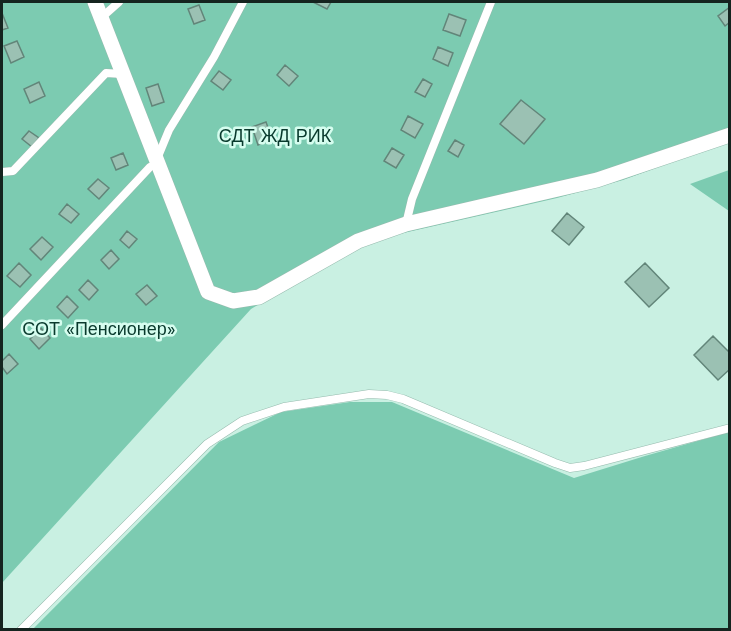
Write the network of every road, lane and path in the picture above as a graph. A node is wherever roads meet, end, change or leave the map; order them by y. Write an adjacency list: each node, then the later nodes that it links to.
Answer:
1 (95, 2): 5 (street)
2 (120, 2): 5 (lane)
3 (243, 2): 8 (lane)
4 (490, 2): 10 (lane)
5 (101, 18): 6 (street)
6 (122, 74): 8 (street); 9 (lane)
7 (729, 135): 10 (street)
8 (153, 164): 10 (street); 11 (lane)
9 (2, 172)
10 (406, 224)
11 (2, 325)
12 (729, 428): 13 (lane)
13 (21, 630)

